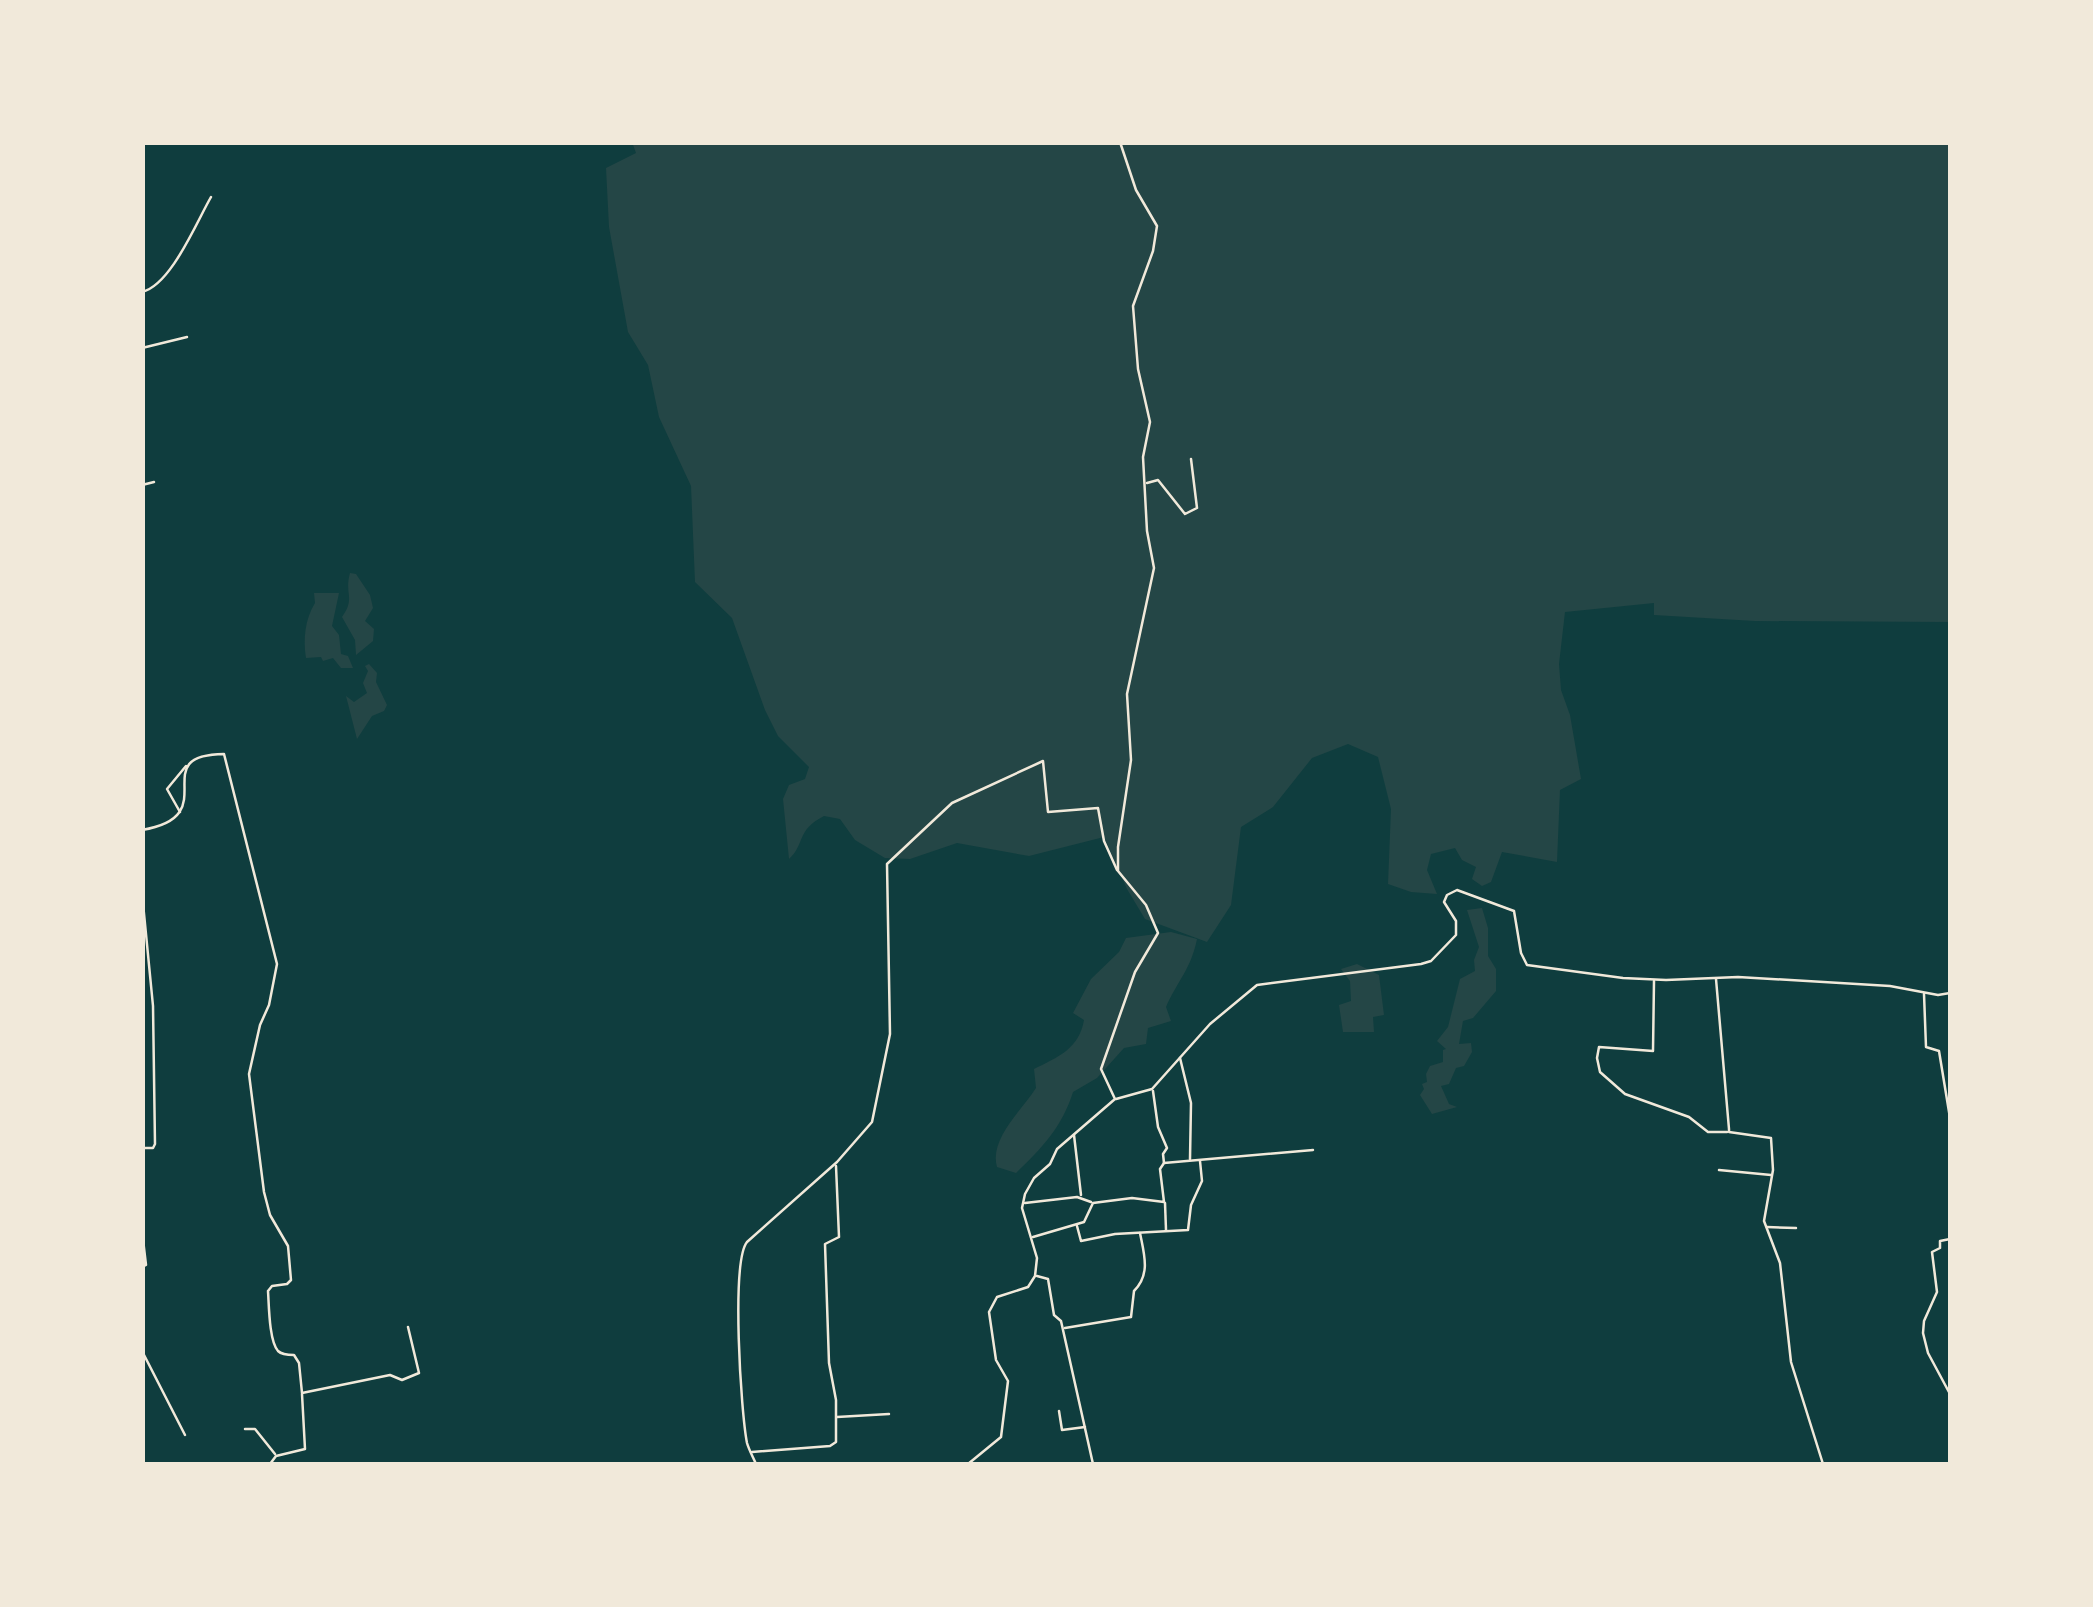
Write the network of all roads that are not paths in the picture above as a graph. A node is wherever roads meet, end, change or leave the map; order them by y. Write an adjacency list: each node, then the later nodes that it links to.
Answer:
1 (1120, 142): 8 (street)
2 (211, 197): 3 (street)
3 (142, 292)
4 (187, 337): 5 (street)
5 (142, 348)
6 (1191, 459): 8 (street)
7 (154, 482): 9 (street)
8 (1146, 483): 13 (street)
9 (142, 485)
10 (187, 765): 11 (street); 11 (street); 51 (street)
11 (180, 813): 12 (street)
12 (142, 830)
13 (1118, 871): 21 (street); 30 (street)
14 (142, 892): 26 (street)
15 (1716, 978): 16 (street); 17 (street); 24 (street)
16 (1654, 980): 19 (street); 24 (street)
17 (1924, 992): 18 (street); 22 (street)
18 (1950, 994)
19 (1180, 1057): 20 (street); 28 (street)
20 (1152, 1090): 21 (street); 31 (street)
21 (1116, 1099): 25 (street)
22 (1950, 1110): 23 (street)
23 (1950, 1118)
24 (1730, 1132): 33 (street)
25 (1073, 1133): 34 (street); 36 (street)
26 (142, 1148)
27 (1313, 1150): 29 (street)
28 (1190, 1160): 29 (street); 31 (street)
29 (1200, 1160): 42 (street)
30 (835, 1163): 55 (street); 59 (street)
31 (1164, 1163): 35 (street)
32 (1718, 1170): 33 (street)
33 (1772, 1175): 39 (street)
34 (1082, 1198): 36 (street); 37 (street)
35 (1164, 1202): 37 (street); 42 (street)
36 (1023, 1203): 44 (street)
37 (1093, 1203): 38 (street)
38 (1077, 1224): 43 (street); 44 (street)
39 (1765, 1226): 40 (street); 65 (street)
40 (1796, 1228)
41 (142, 1231): 46 (street)
42 (1166, 1231): 43 (street)
43 (1140, 1233): 49 (street)
44 (1032, 1238): 47 (street)
45 (1950, 1238): 52 (street)
46 (142, 1268)
47 (1035, 1276): 49 (street); 63 (street)
48 (408, 1327): 51 (street)
49 (1063, 1328): 56 (street)
50 (142, 1351): 58 (street)
51 (302, 1393): 60 (street)
52 (1950, 1394)
53 (1059, 1411): 56 (street)
54 (889, 1414): 55 (street)
55 (835, 1417): 59 (street)
56 (1086, 1426): 64 (street)
57 (245, 1430): 60 (street)
58 (184, 1435)
59 (750, 1452): 62 (street)
60 (276, 1456): 61 (street)
61 (270, 1464)
62 (756, 1464)
63 (968, 1464)
64 (1093, 1464)
65 (1823, 1464)

